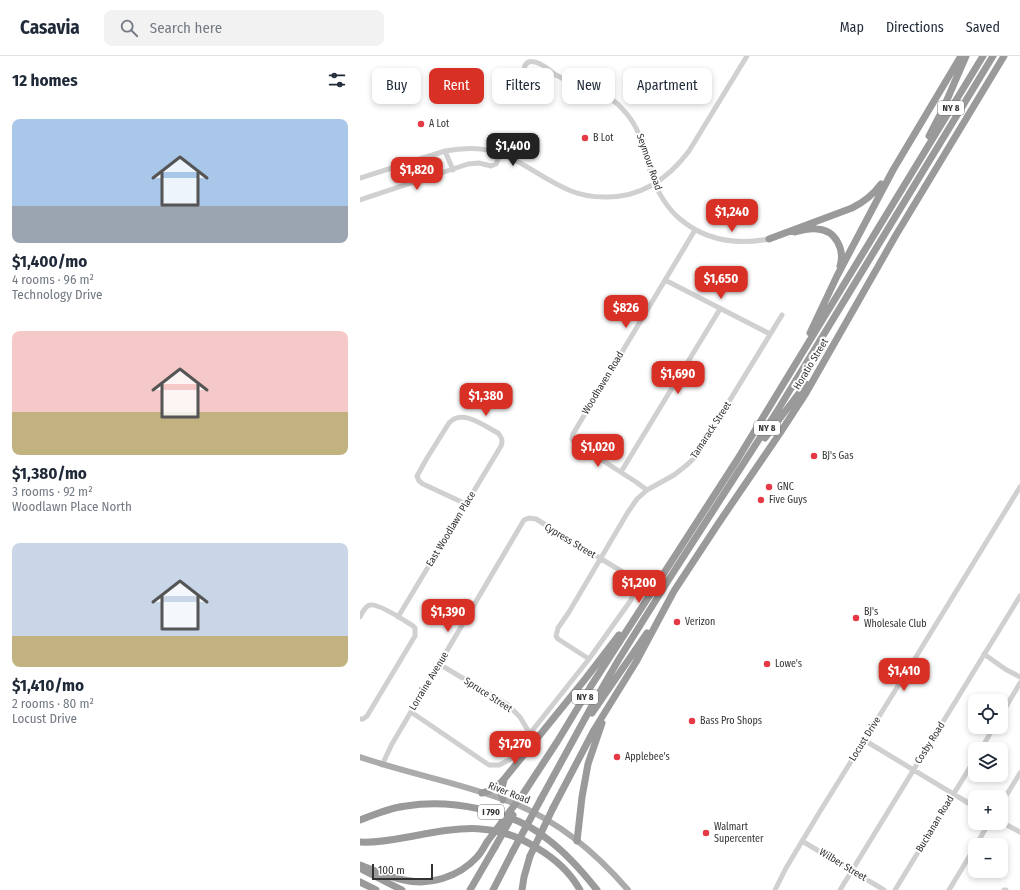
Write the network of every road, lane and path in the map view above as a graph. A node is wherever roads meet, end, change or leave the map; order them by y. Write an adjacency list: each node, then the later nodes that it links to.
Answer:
1 (747, 56): 14 (street)
2 (961, 56): 12 (highway)
3 (966, 56): 10 (highway)
4 (983, 56): 10 (highway, NY 8)
5 (993, 56): 25 (highway, NY 8)
6 (1004, 56): 23 (highway, Horatio Street)
7 (555, 75): 7 (street, Seymour Road); 14 (street, Seymour Road)
8 (445, 151): 9 (street); 11 (street); 13 (street)
9 (501, 153): 11 (street); 14 (street)
10 (919, 161): 24 (highway, NY 8)
11 (453, 170): 15 (street)
12 (893, 170): 17 (highway); 18 (highway)
13 (360, 178)
14 (655, 185): 16 (street, Seymour Road)
15 (360, 200)
16 (695, 230): 17 (street, Seymour Road); 19 (street, Woodhaven Road)
17 (769, 239): 18 (highway)
18 (837, 276): 24 (highway)
19 (665, 280): 20 (street); 26 (street, Woodhaven Road)
20 (720, 309): 22 (street); 26 (street)
21 (782, 315): 22 (street, Tamarack Street)
22 (770, 334): 28 (street, Tamarack Street)
23 (830, 352): 25 (highway); 34 (highway, Horatio Street)
24 (794, 368): 33 (highway, NY 8)
25 (754, 449): 46 (highway, NY 8)
26 (621, 472): 28 (street)
27 (1020, 487): 48 (street, Locust Drive)
28 (647, 490): 31 (street, Tamarack Street)
29 (466, 504): 29 (street, East Woodlawn Place); 36 (street, East Woodlawn Place)
30 (529, 518): 31 (street, Cypress Street); 39 (street, Lorraine Avenue)
31 (600, 558): 38 (street, Tamarack Street); 38 (street, Cypress Street)
32 (1020, 596): 37 (street, Cosby Road)
33 (645, 603): 54 (highway); 55 (highway, NY 8)
34 (664, 609): 43 (highway, Horatio Street); 46 (highway)
35 (360, 617): 36 (street)
36 (398, 617): 45 (street)
37 (984, 654): 40 (street); 51 (street, Cosby Road)
38 (589, 659): 47 (street, Cypress Street)
39 (439, 664): 44 (street, Lorraine Avenue); 47 (street, Spruce Street)
40 (1020, 677)
41 (1020, 683): 42 (street)
42 (1008, 703)
43 (610, 704): 65 (highway); 77 (highway, bridge)
44 (411, 712): 47 (street, Cypress Street); 50 (street, Lorraine Avenue)
45 (360, 719)
46 (577, 733): 76 (highway, NY 8, bridge)
47 (530, 734)
48 (864, 740): 51 (street); 66 (street, Locust Drive)
49 (360, 757): 50 (main road, River Road)
50 (382, 765): 56 (main road, River Road)
51 (913, 769): 58 (street); 71 (street, Cosby Road)
52 (968, 770): 58 (street, Buchanan Road)
53 (1020, 773): 57 (street)
54 (505, 778): 56 (highway); 59 (highway)
55 (525, 792): 69 (highway, bridge); 75 (highway, NY 8, bridge)
56 (482, 793): 59 (main road, River Road)
57 (1008, 793)
58 (953, 794): 60 (street); 85 (street, Buchanan Road)
59 (503, 800): 65 (main road, River Road)
60 (968, 803)
61 (360, 820): 64 (highway, I 790)
62 (1008, 826): 63 (street)
63 (1020, 832)
64 (545, 837): 79 (highway, I 790); 80 (highway)
65 (577, 841): 81 (main road, River Road)
66 (802, 841): 71 (street, Wilber Street); 82 (street, Locust Drive)
67 (360, 842): 78 (highway)
68 (968, 859): 86 (street)
69 (360, 865)
70 (360, 868): 74 (highway)
71 (852, 870): 83 (street, Cosby Road); 84 (street, Wilber Street)
72 (360, 882): 73 (highway)
73 (376, 890)
74 (402, 890)
75 (470, 890)
76 (493, 890)
77 (522, 890)
78 (580, 890)
79 (597, 890)
80 (602, 890)
81 (628, 890)
82 (775, 890)
83 (840, 890)
84 (884, 890)
85 (895, 890)
86 (949, 890)

